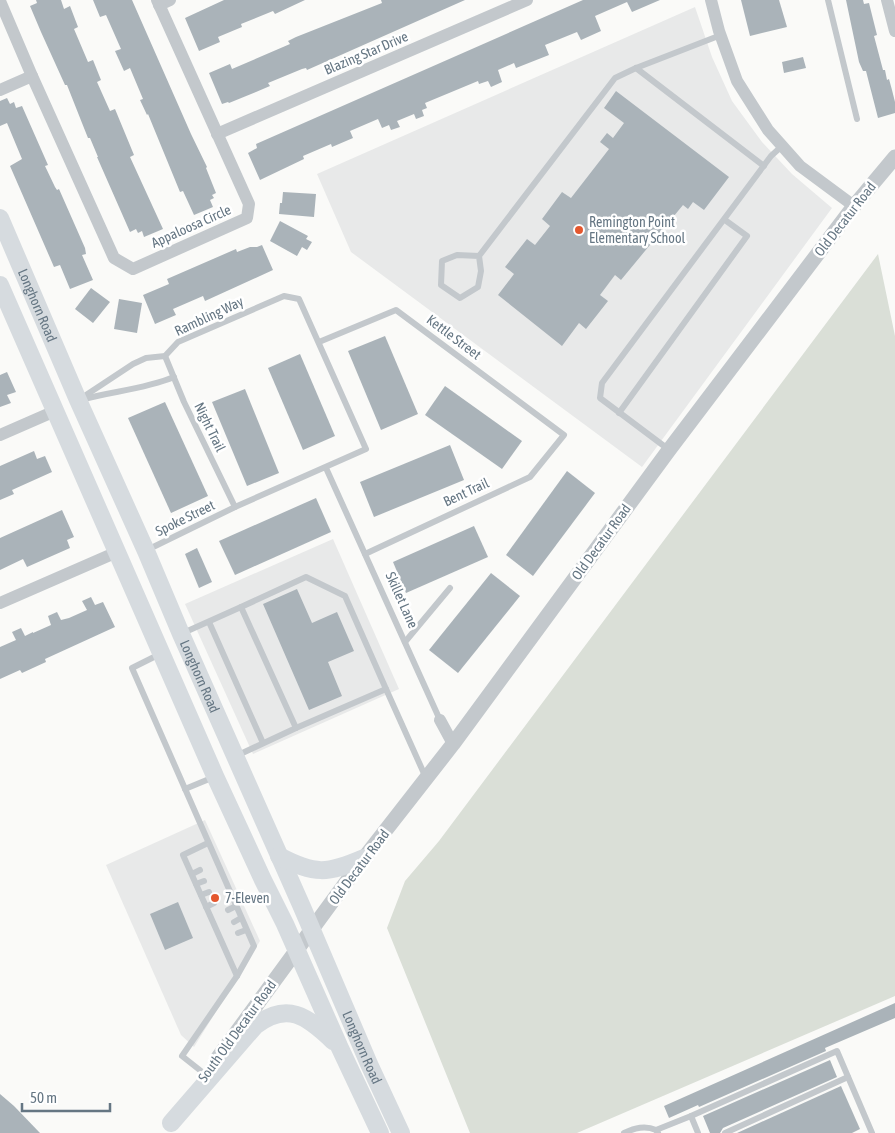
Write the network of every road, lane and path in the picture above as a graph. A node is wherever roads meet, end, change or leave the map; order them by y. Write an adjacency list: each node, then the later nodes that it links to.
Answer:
1 (527, 0): 13 (street, Blazing Star Drive)
2 (711, 0): 8 (street)
3 (828, 0): 12 (lane)
4 (887, 0): 7 (street)
5 (0, 1): 10 (street)
6 (162, 2): 13 (street, Appaloosa Circle)
7 (895, 31)
8 (721, 35): 9 (lane); 14 (street)
9 (636, 68): 16 (lane); 20 (lane)
10 (32, 76): 11 (street); 13 (street, Appaloosa Circle)
11 (0, 90)
12 (857, 119)
13 (217, 134)
14 (782, 146): 16 (lane); 17 (street)
15 (895, 157): 17 (street, Old Decatur Road)
16 (764, 166): 19 (lane)
17 (854, 206): 30 (street, Old Decatur Road)
18 (0, 218): 25 (main road, Longhorn Road)
19 (725, 220): 27 (lane); 27 (lane)
20 (479, 256): 20 (lane)
21 (0, 285): 26 (main road, Longhorn Road)
22 (319, 342): 23 (lane, Rambling Way); 29 (lane, Kettle Street); 31 (lane, Rambling Way)
23 (165, 356): 24 (lane, Night Trail); 25 (lane)
24 (174, 377): 25 (lane); 32 (lane, Night Trail)
25 (78, 400): 26 (main road); 33 (main road, Longhorn Road)
26 (55, 411): 28 (street); 34 (main road, Longhorn Road)
27 (619, 413): 30 (lane)
28 (0, 434)
29 (564, 435): 35 (lane, Bent Trail)
30 (669, 450): 47 (street, Old Decatur Road)
31 (326, 468): 32 (lane, Spoke Street); 35 (lane, Skillet Lane)
32 (235, 507): 33 (lane, Spoke Street)
33 (146, 551): 40 (main road, Longhorn Road)
34 (117, 552): 37 (street); 42 (main road, Longhorn Road)
35 (364, 554): 41 (lane, Skillet Lane)
36 (450, 588): 41 (lane)
37 (0, 603)
38 (241, 607): 39 (lane); 43 (lane); 45 (lane)
39 (209, 622): 40 (lane); 46 (lane)
40 (181, 634): 42 (main road); 48 (main road, Longhorn Road)
41 (405, 642): 44 (lane, Skillet Lane)
42 (159, 649): 49 (main road, Longhorn Road); 51 (lane)
43 (386, 689): 45 (lane); 50 (lane)
44 (440, 720): 47 (street, Skillet Lane)
45 (296, 728): 46 (lane)
46 (264, 743): 48 (lane)
47 (454, 744): 50 (street, Old Decatur Road)
48 (235, 756): 53 (main road, Longhorn Road)
49 (216, 776): 51 (lane); 84 (main road, Longhorn Road)
50 (426, 779): 54 (street, Old Decatur Road)
51 (185, 789): 52 (lane)
52 (208, 843): 55 (lane); 59 (lane)
53 (279, 856): 54 (main road); 80 (main road, Longhorn Road)
54 (364, 858): 80 (street, Old Decatur Road)
55 (217, 862): 56 (lane); 58 (lane)
56 (208, 866)
57 (200, 870): 59 (lane)
58 (222, 873): 60 (lane); 63 (lane)
59 (192, 874): 62 (lane)
60 (214, 876)
61 (204, 881): 62 (lane)
62 (196, 884): 66 (lane)
63 (226, 884): 64 (lane); 67 (lane)
64 (219, 888)
65 (209, 892): 66 (lane)
66 (201, 895): 71 (lane)
67 (231, 895): 68 (lane); 70 (lane)
68 (224, 899)
69 (214, 903): 71 (lane)
70 (236, 906): 72 (lane); 75 (lane)
71 (206, 907): 74 (lane)
72 (228, 910)
73 (219, 914): 74 (lane)
74 (211, 917): 78 (lane)
75 (241, 918): 76 (lane); 79 (lane)
76 (234, 922)
77 (224, 926): 78 (lane)
78 (216, 930): 83 (lane)
79 (246, 930): 81 (lane); 85 (lane)
80 (312, 930): 84 (street, South Old Decatur Road); 93 (main road, Longhorn Road)
81 (238, 933)
82 (229, 938): 83 (lane)
83 (222, 941): 85 (lane)
84 (297, 950): 86 (main road, Longhorn Road); 87 (street, South Old Decatur Road)
85 (237, 976): 87 (lane)
86 (339, 1046): 90 (main road); 92 (main road, Longhorn Road)
87 (206, 1075): 90 (street, South Old Decatur Road)
88 (848, 1077): 89 (lane); 96 (lane); 97 (lane)
89 (691, 1116): 91 (lane); 95 (lane)
90 (167, 1128)
91 (657, 1132): 94 (lane)
92 (380, 1133)
93 (401, 1133)
94 (624, 1133)
95 (698, 1133)
96 (725, 1133)
97 (872, 1133)

